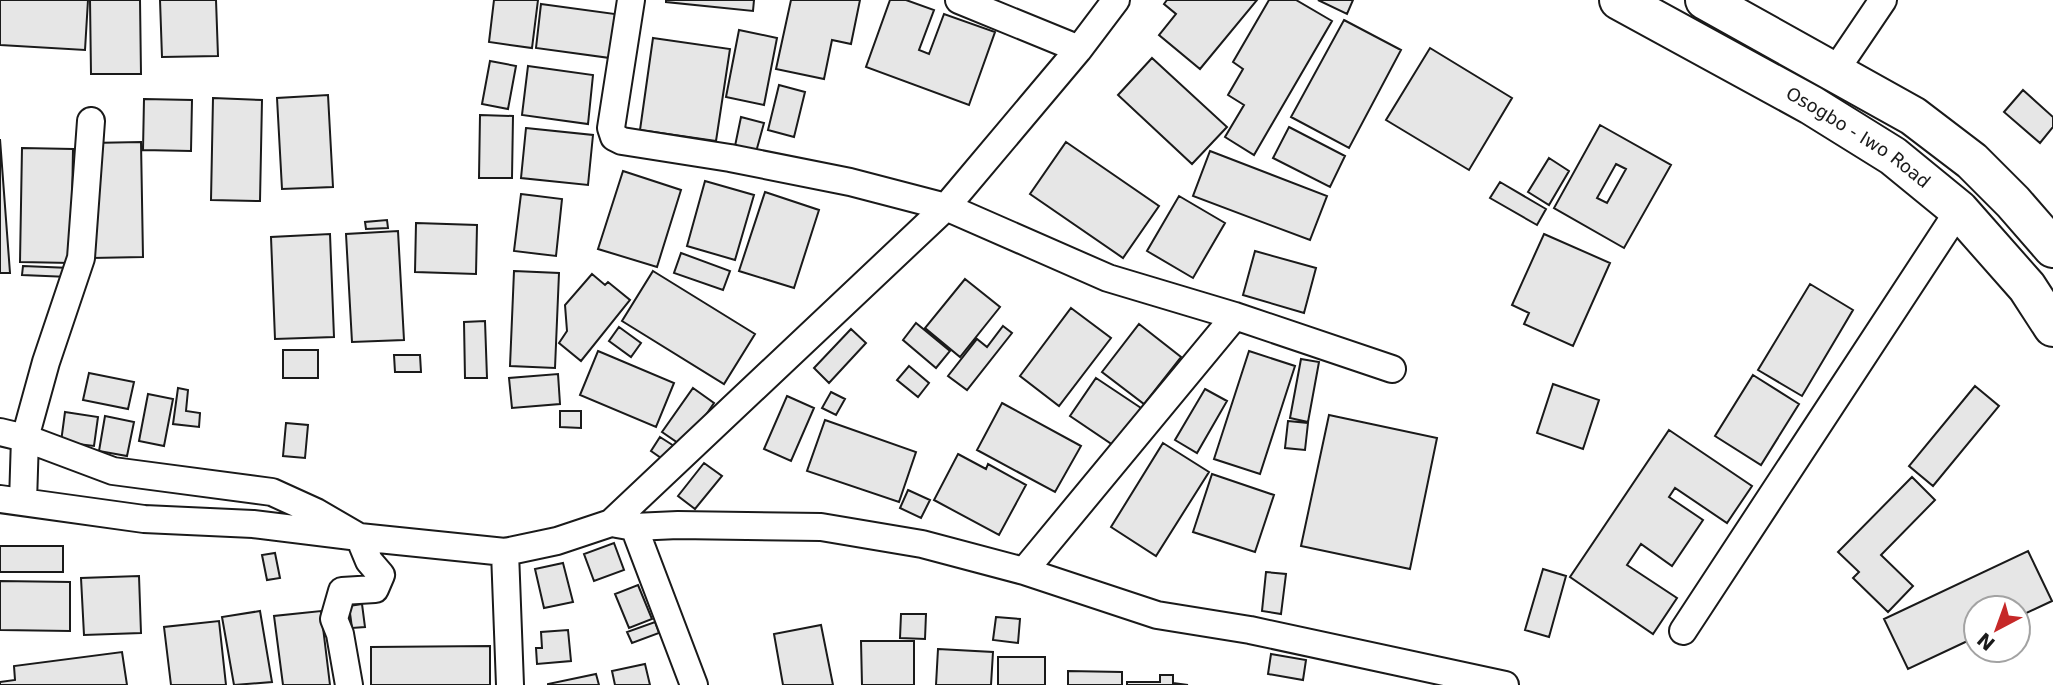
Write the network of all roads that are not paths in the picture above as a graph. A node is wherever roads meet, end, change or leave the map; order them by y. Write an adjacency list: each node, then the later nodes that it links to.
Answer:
1 (631, 0): 10 (street)
2 (959, 0): 7 (street)
3 (1116, 0): 7 (street)
4 (1619, 0): 11 (main road, Osogbo - Iwo Road)
5 (1705, 0): 8 (main road)
6 (1882, 0): 8 (street)
7 (1079, 49): 10 (street)
8 (1835, 71): 12 (main road)
9 (91, 121): 16 (street)
10 (946, 207): 13 (street); 18 (street)
11 (1959, 210): 14 (main road, Osogbo - Iwo Road); 22 (street)
12 (2053, 248)
13 (1235, 316): 15 (street); 21 (street)
14 (2053, 327)
15 (1392, 369)
16 (12, 435): 17 (street); 19 (street)
17 (11, 500): 19 (street)
18 (622, 525): 20 (street); 21 (street); 25 (street)
19 (359, 537): 20 (street); 23 (street)
20 (505, 552): 24 (street)
21 (1024, 571): 26 (street)
22 (1683, 631)
23 (349, 685)
24 (510, 685)
25 (694, 685)
26 (1505, 685)

